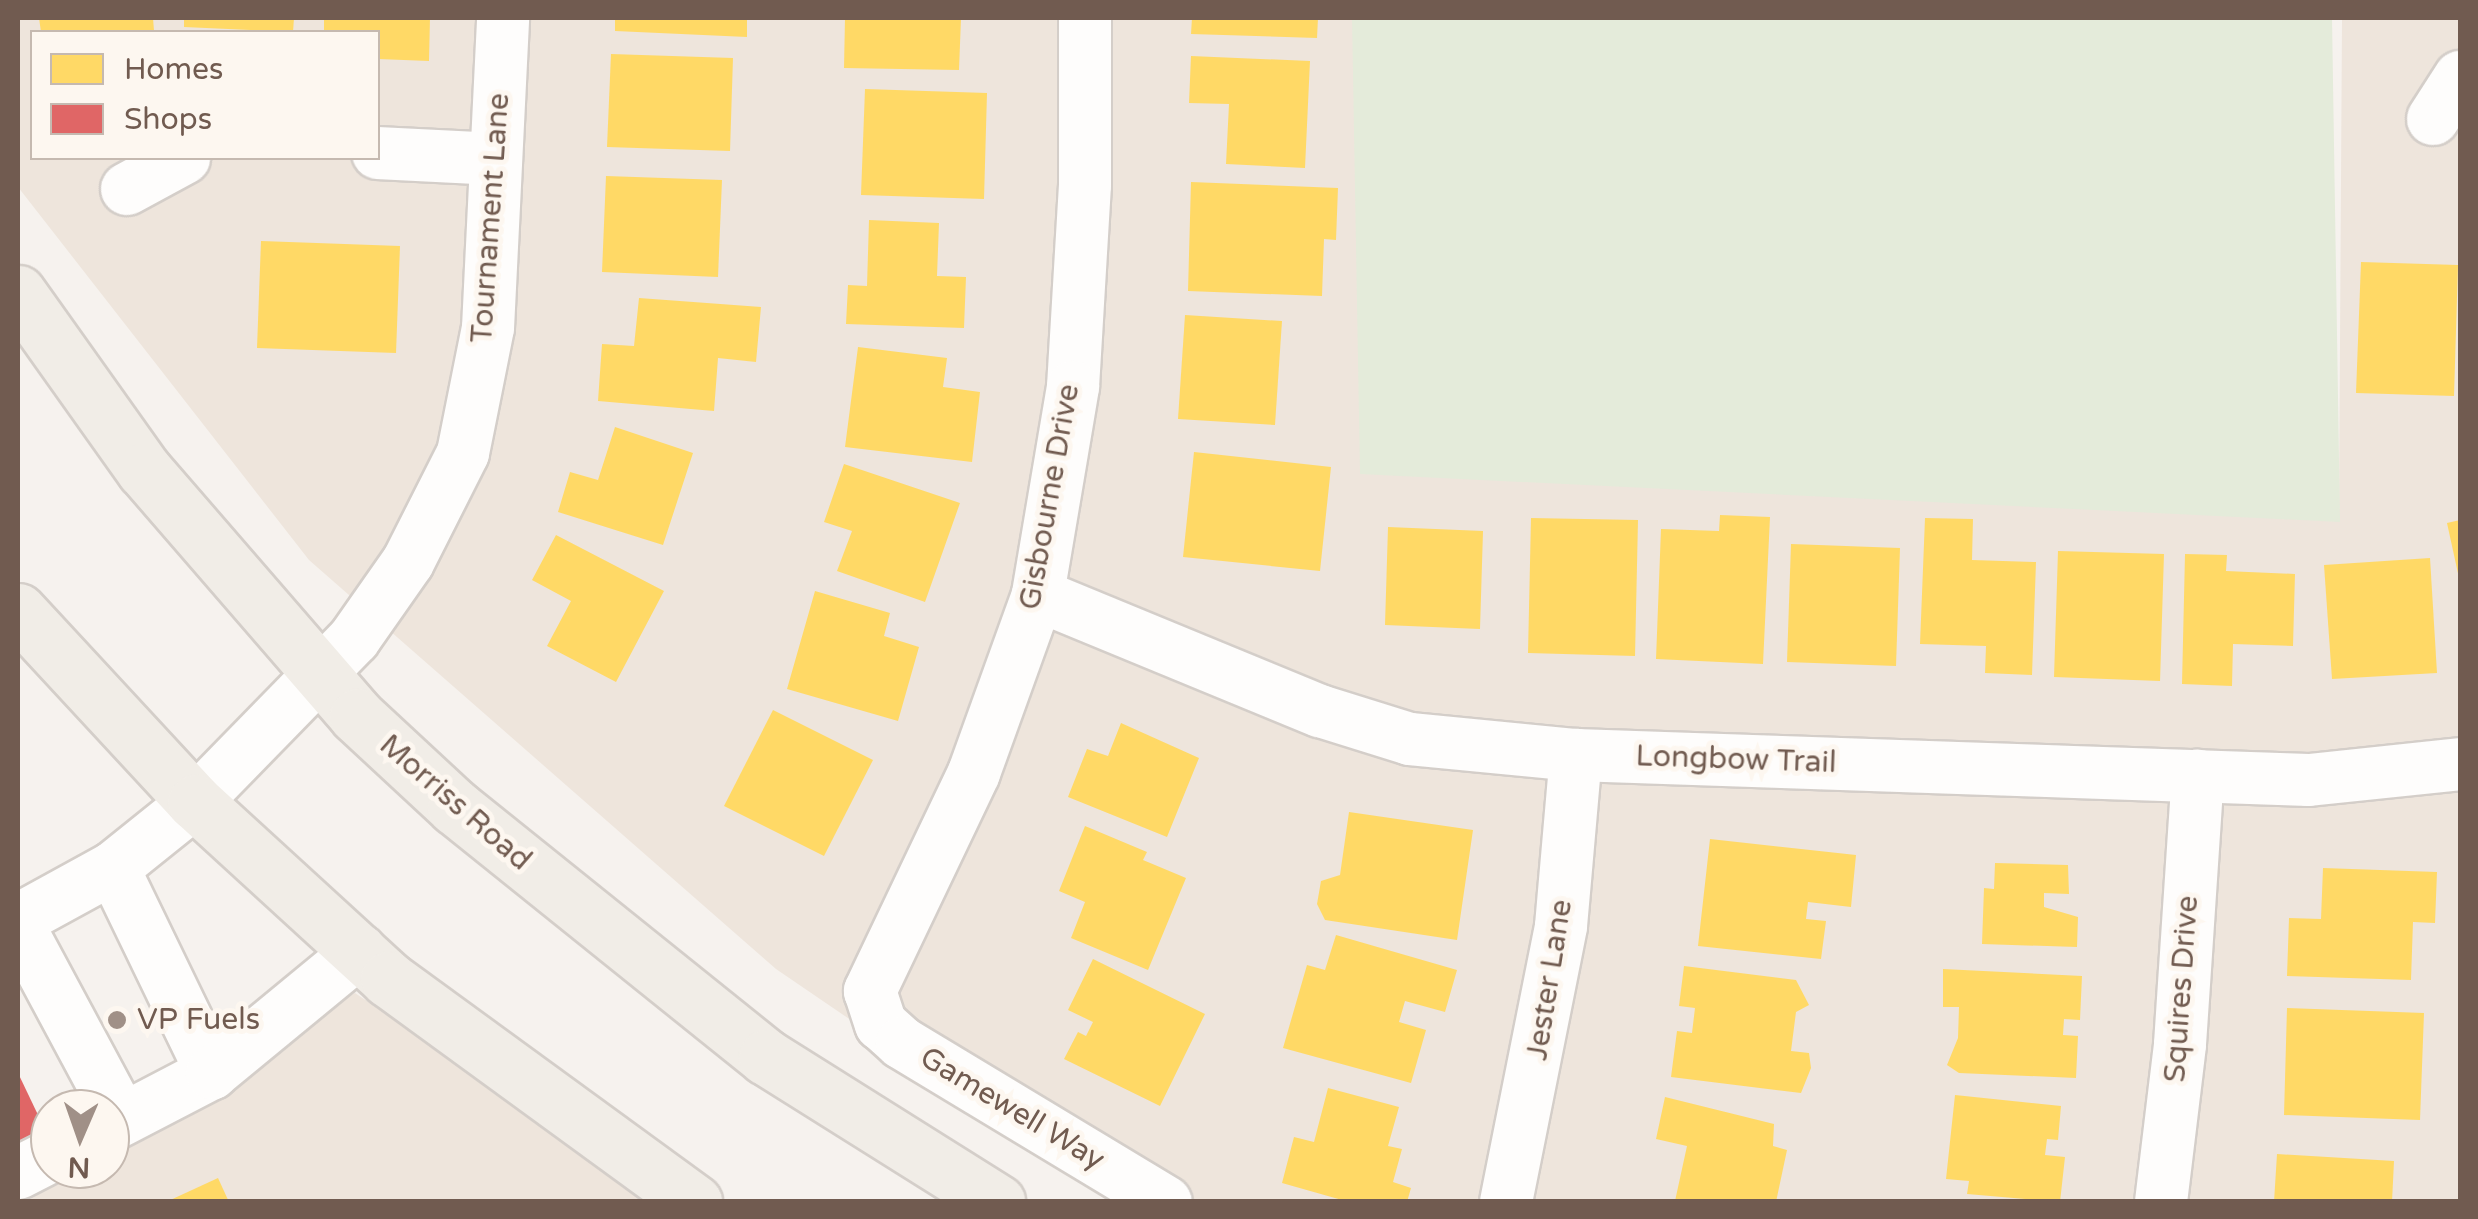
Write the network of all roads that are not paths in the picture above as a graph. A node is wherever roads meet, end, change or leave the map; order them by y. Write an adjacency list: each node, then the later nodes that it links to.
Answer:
1 (503, 18): 4 (street, Tournament Lane)
2 (1084, 18): 8 (street, Gisbourne Drive)
3 (380, 153): 4 (street)
4 (496, 159): 10 (street, Tournament Lane)
5 (180, 160): 6 (street)
6 (127, 189)
7 (18, 292): 10 (main road, Morriss Road)
8 (1038, 595): 11 (street, Longbow Trail); 18 (street, Gisbourne Drive)
9 (18, 611): 14 (main road)
10 (320, 676): 14 (street, Tournament Lane); 23 (main road, Morriss Road)
11 (1576, 755): 13 (street, Longbow Trail); 25 (street, Jester Lane)
12 (2460, 764): 13 (street, Longbow Trail)
13 (2198, 776): 26 (street, Squires Drive)
14 (195, 802): 15 (street, Tournament Lane); 17 (main road)
15 (113, 868): 16 (street, Tournament Lane); 19 (street)
16 (18, 922): 20 (street)
17 (360, 952): 19 (street); 22 (main road)
18 (871, 1004): 24 (street, Gamewell Way)
19 (212, 1073): 21 (street)
20 (99, 1089)
21 (130, 1116)
22 (694, 1202)
23 (997, 1202)
24 (1166, 1202)
25 (1506, 1202)
26 (2160, 1202)

